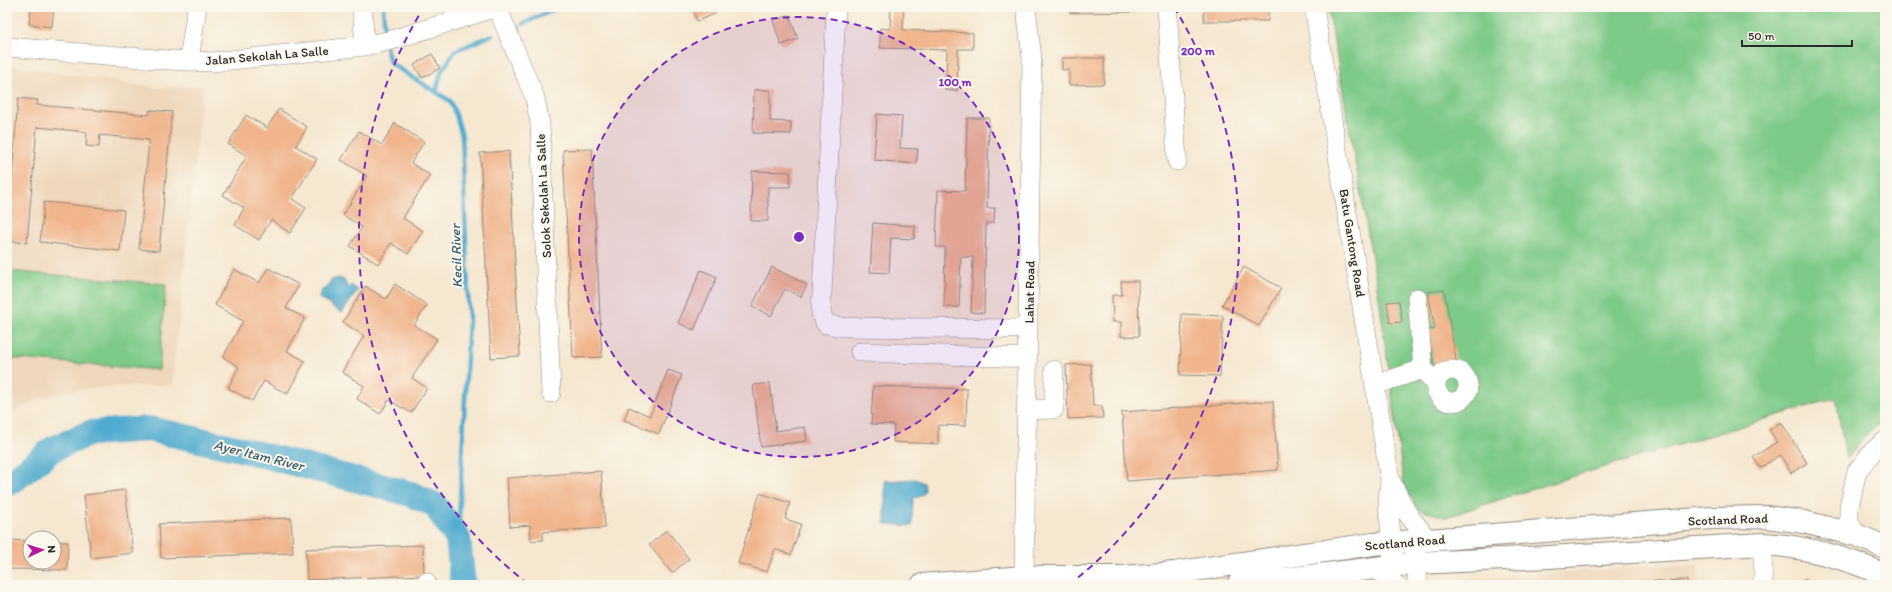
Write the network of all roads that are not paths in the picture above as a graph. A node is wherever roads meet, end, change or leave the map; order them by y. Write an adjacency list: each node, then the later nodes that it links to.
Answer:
1 (197, 7): 10 (street)
2 (362, 7): 8 (street)
3 (497, 7): 8 (street, Jalan Sekolah La Salle); 20 (street, Solok Sekolah La Salle)
4 (1026, 7): 13 (street, Lahat Road)
5 (1166, 7): 11 (street)
6 (1314, 7): 19 (street, Batu Gantong Road)
7 (836, 11): 13 (street)
8 (365, 46): 10 (street, Jalan Sekolah La Salle)
9 (7, 47): 10 (street, Jalan Sekolah La Salle)
10 (190, 60)
11 (1177, 161)
12 (1417, 298): 16 (street)
13 (1028, 330): 15 (street, Lahat Road)
14 (860, 352): 15 (street)
15 (1028, 358): 21 (street, Lahat Road)
16 (1423, 369): 18 (street); 19 (street)
17 (1054, 370): 21 (street)
18 (1436, 384)
19 (1375, 385): 23 (street, Batu Gantong Road)
20 (551, 393)
21 (1027, 410): 32 (street, Lahat Road)
22 (1885, 441): 24 (street)
23 (1390, 480): 25 (street, Batu Gantong Road); 26 (street, Batu Gantong Road)
24 (1856, 535): 25 (main road, Scotland Road); 28 (main road, Scotland Road)
25 (1421, 540): 26 (main road, Scotland Road); 29 (street)
26 (1391, 542): 30 (street, Batu Gantong Road); 32 (main road, Scotland Road)
27 (1763, 544): 29 (main road, Scotland Road); 31 (main road, Scotland Road); 36 (street)
28 (1885, 547)
29 (1416, 563): 30 (main road, Scotland Road); 35 (street)
30 (1388, 572): 34 (main road, Scotland Road)
31 (1885, 574)
32 (1024, 577): 33 (main road, Scotland Road)
33 (922, 585)
34 (1238, 585)
35 (1418, 585)
36 (1764, 585)

